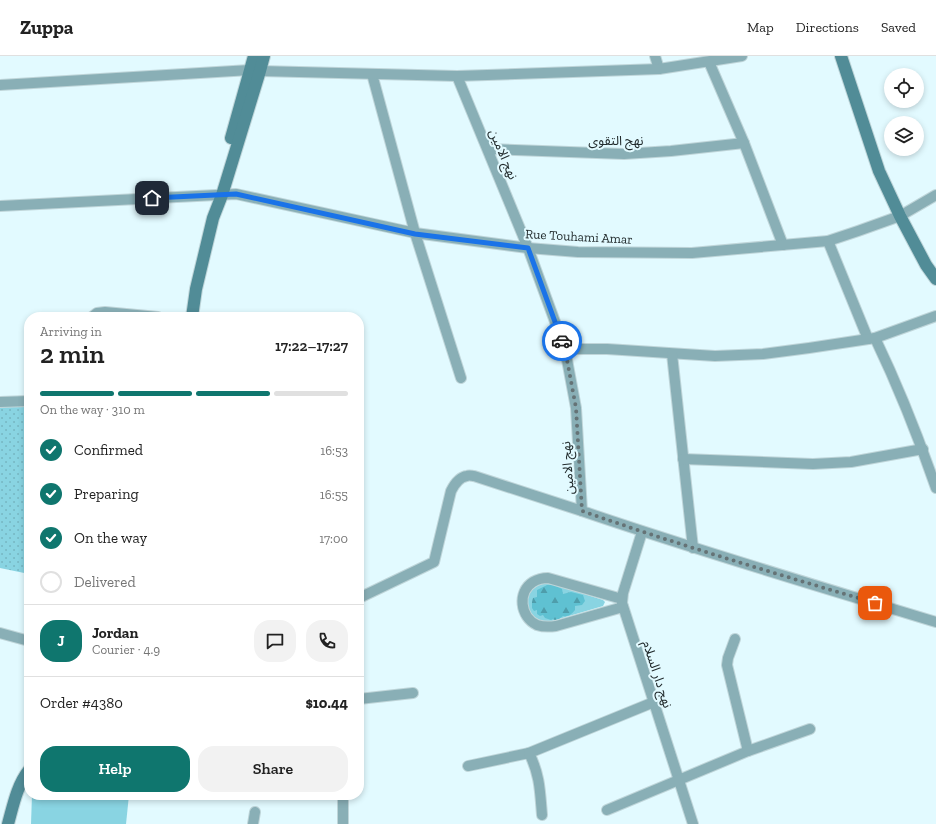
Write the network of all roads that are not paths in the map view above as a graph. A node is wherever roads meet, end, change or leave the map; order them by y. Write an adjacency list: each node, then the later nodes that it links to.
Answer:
1 (254, 56): 8 (main road)
2 (264, 56): 8 (main road)
3 (655, 56): 7 (street)
4 (742, 56): 6 (street)
5 (841, 56): 17 (main road)
6 (709, 62): 7 (street); 12 (street)
7 (659, 69): 10 (street)
8 (255, 71): 9 (street); 11 (street); 14 (main road)
9 (372, 74): 10 (street); 18 (street)
10 (457, 76): 13 (street, نهج الامين)
11 (0, 85)
12 (744, 143): 13 (street, نهج التقوى); 20 (street)
13 (488, 149): 21 (street, نهج الامين)
14 (219, 195): 16 (street, Rue Touhami Amar); 18 (street, Rue Touhami Amar); 23 (main road)
15 (936, 195): 17 (street, Rue Touhami Amar)
16 (0, 206)
17 (900, 216): 19 (street, Rue Touhami Amar); 22 (main road)
18 (415, 234): 21 (street, Rue Touhami Amar); 28 (street)
19 (828, 241): 20 (street, Rue Touhami Amar); 25 (street)
20 (783, 245): 21 (street, Rue Touhami Amar)
21 (528, 248): 26 (street, نهج الامين)
22 (936, 279)
23 (193, 312)
24 (936, 316): 25 (street)
25 (872, 338): 27 (street); 31 (street)
26 (565, 349): 27 (street); 34 (street, نهج الامين)
27 (672, 354): 32 (street)
28 (461, 378)
29 (0, 402): 30 (street)
30 (24, 402)
31 (923, 449): 32 (street); 33 (street)
32 (683, 459): 36 (street)
33 (936, 488)
34 (582, 511): 35 (street, نهج الامين); 37 (street)
35 (642, 532): 36 (street, نهج الامين); 38 (street)
36 (693, 548): 39 (street, نهج الامين)
37 (364, 596)
38 (622, 603): 38 (street); 45 (street, نهج دار السلام)
39 (936, 622)
40 (0, 633): 42 (street)
41 (735, 639): 47 (street)
42 (24, 640)
43 (413, 693): 44 (street)
44 (364, 698)
45 (654, 702): 48 (street); 51 (street, نهج دار السلام)
46 (810, 729): 47 (street)
47 (748, 751): 51 (street)
48 (529, 753): 49 (street); 56 (street)
49 (468, 766)
50 (24, 776): 52 (main road)
51 (679, 780): 54 (street); 61 (street, نهج دار السلام)
52 (15, 800): 57 (main road); 58 (main road)
53 (343, 800): 60 (street)
54 (606, 810)
55 (255, 812): 59 (street)
56 (542, 815)
57 (8, 824)
58 (16, 824)
59 (253, 824)
60 (343, 824)
61 (693, 824)

